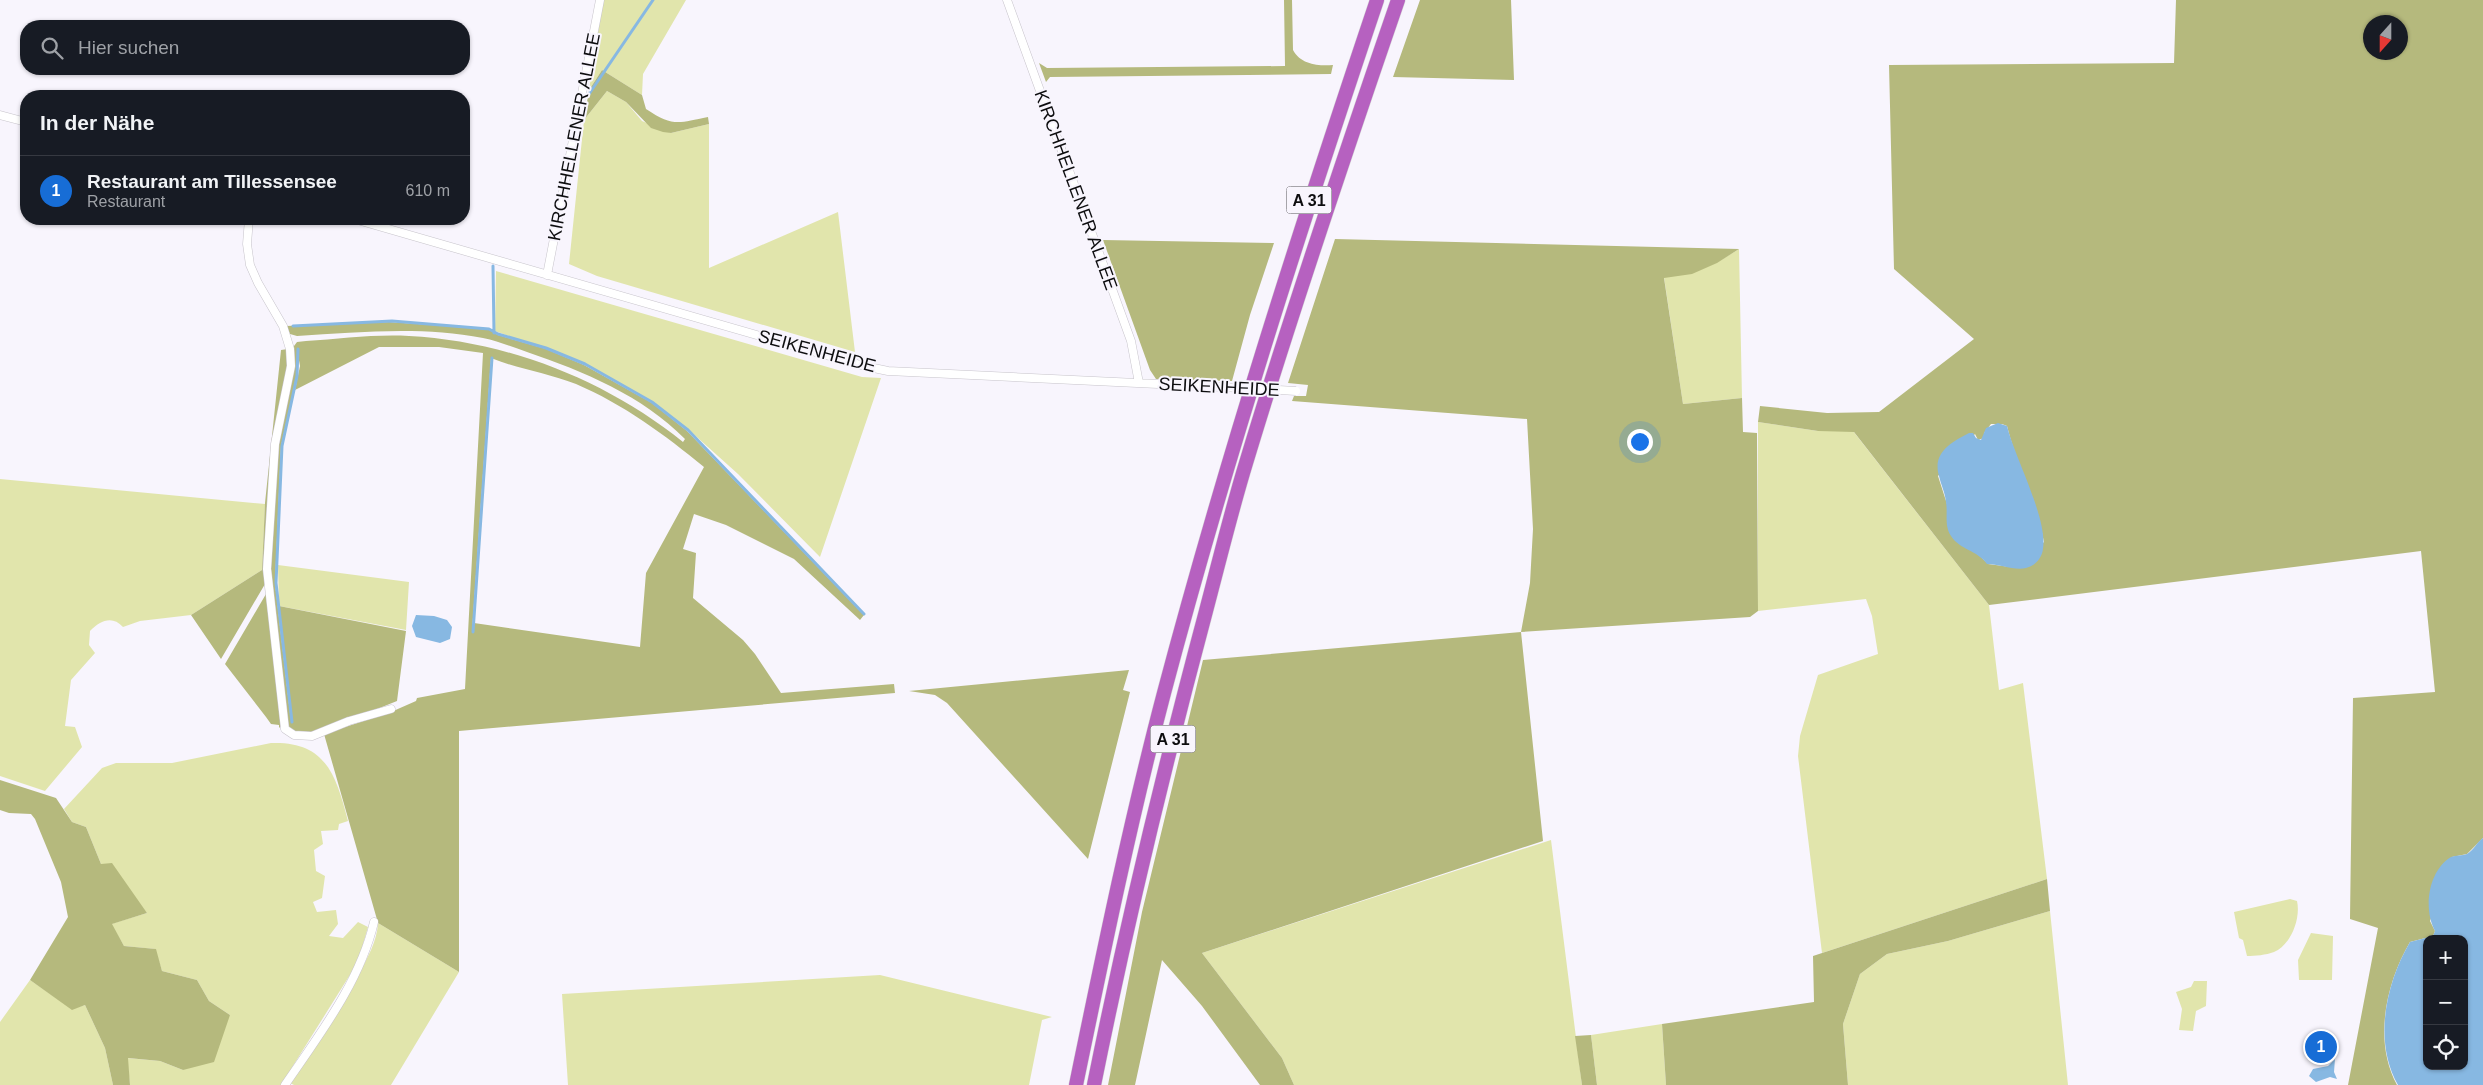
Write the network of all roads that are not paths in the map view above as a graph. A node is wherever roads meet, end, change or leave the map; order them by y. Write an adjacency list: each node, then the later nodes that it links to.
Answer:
1 (600, 0): 9 (street, KIRCHHELLENER ALLEE)
2 (1007, 0): 10 (street, KIRCHHELLENER ALLEE)
3 (1377, 0): 15 (highway, A 31)
4 (1398, 0): 16 (highway, A 31)
5 (0, 115): 6 (street)
6 (20, 120)
7 (249, 225): 12 (street)
8 (375, 225): 9 (street, SEIKENHEIDE)
9 (548, 275): 10 (street, SEIKENHEIDE)
10 (1139, 383): 11 (street, SEIKENHEIDE, bridge)
11 (1296, 391)
12 (391, 709)
13 (374, 922): 14 (street)
14 (285, 1085)
15 (1076, 1085)
16 (1094, 1085)

